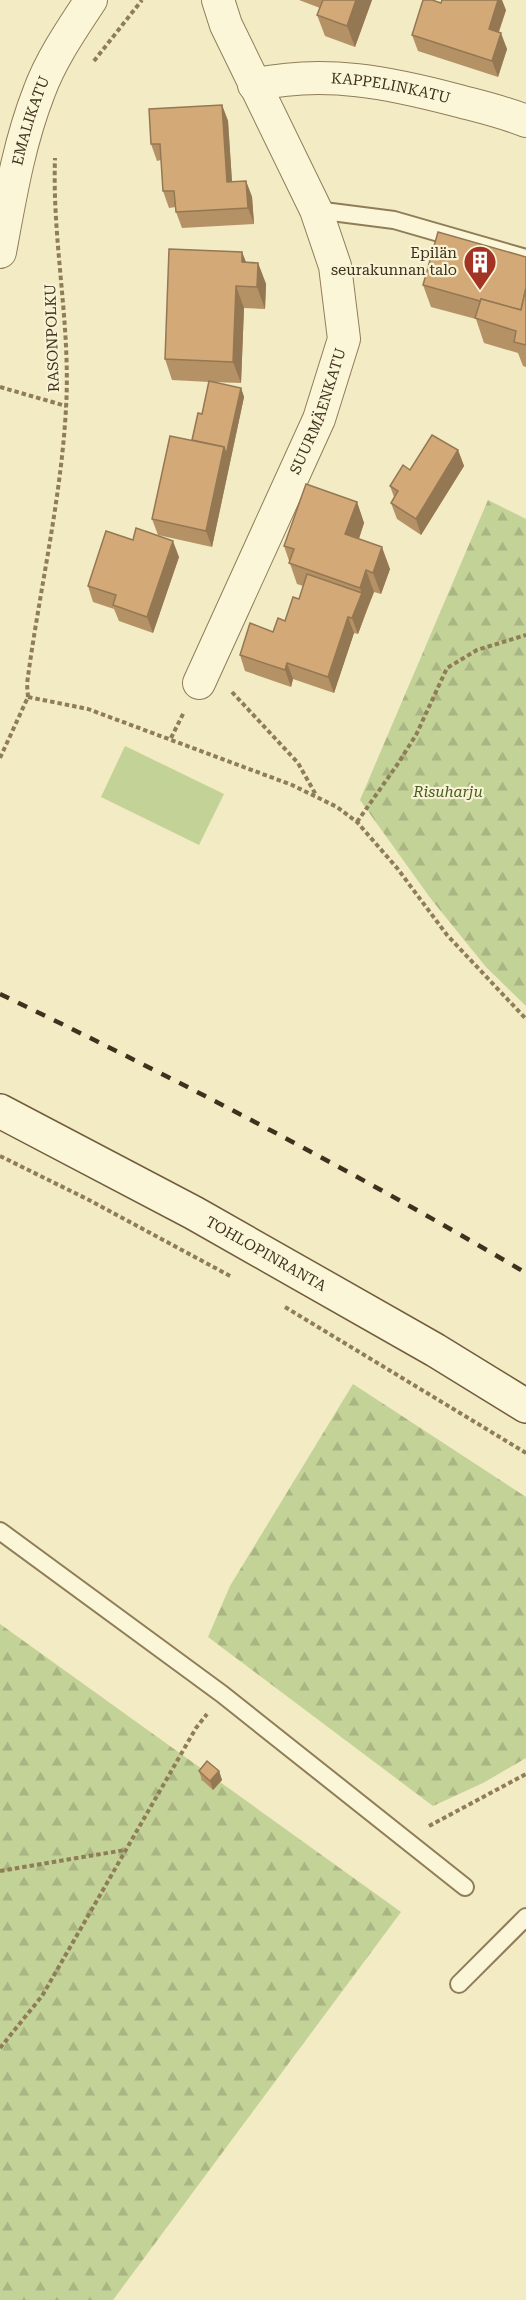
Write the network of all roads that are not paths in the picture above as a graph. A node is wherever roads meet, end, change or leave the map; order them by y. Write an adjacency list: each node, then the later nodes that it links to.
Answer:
1 (91, 0): 6 (street, EMALIKATU)
2 (218, 0): 3 (street, SUURMÄENKATU)
3 (254, 85): 4 (street, KAPPELINKATU); 5 (street, SUURMÄENKATU)
4 (526, 121)
5 (316, 210): 7 (lane); 8 (street, SUURMÄENKATU)
6 (0, 252)
7 (526, 258)
8 (204, 673)
9 (0, 1111): 10 (street, TOHLOPINRANTA)
10 (526, 1406)
11 (0, 1531): 12 (lane)
12 (465, 1887)
13 (526, 1917): 14 (lane)
14 (459, 1984)

